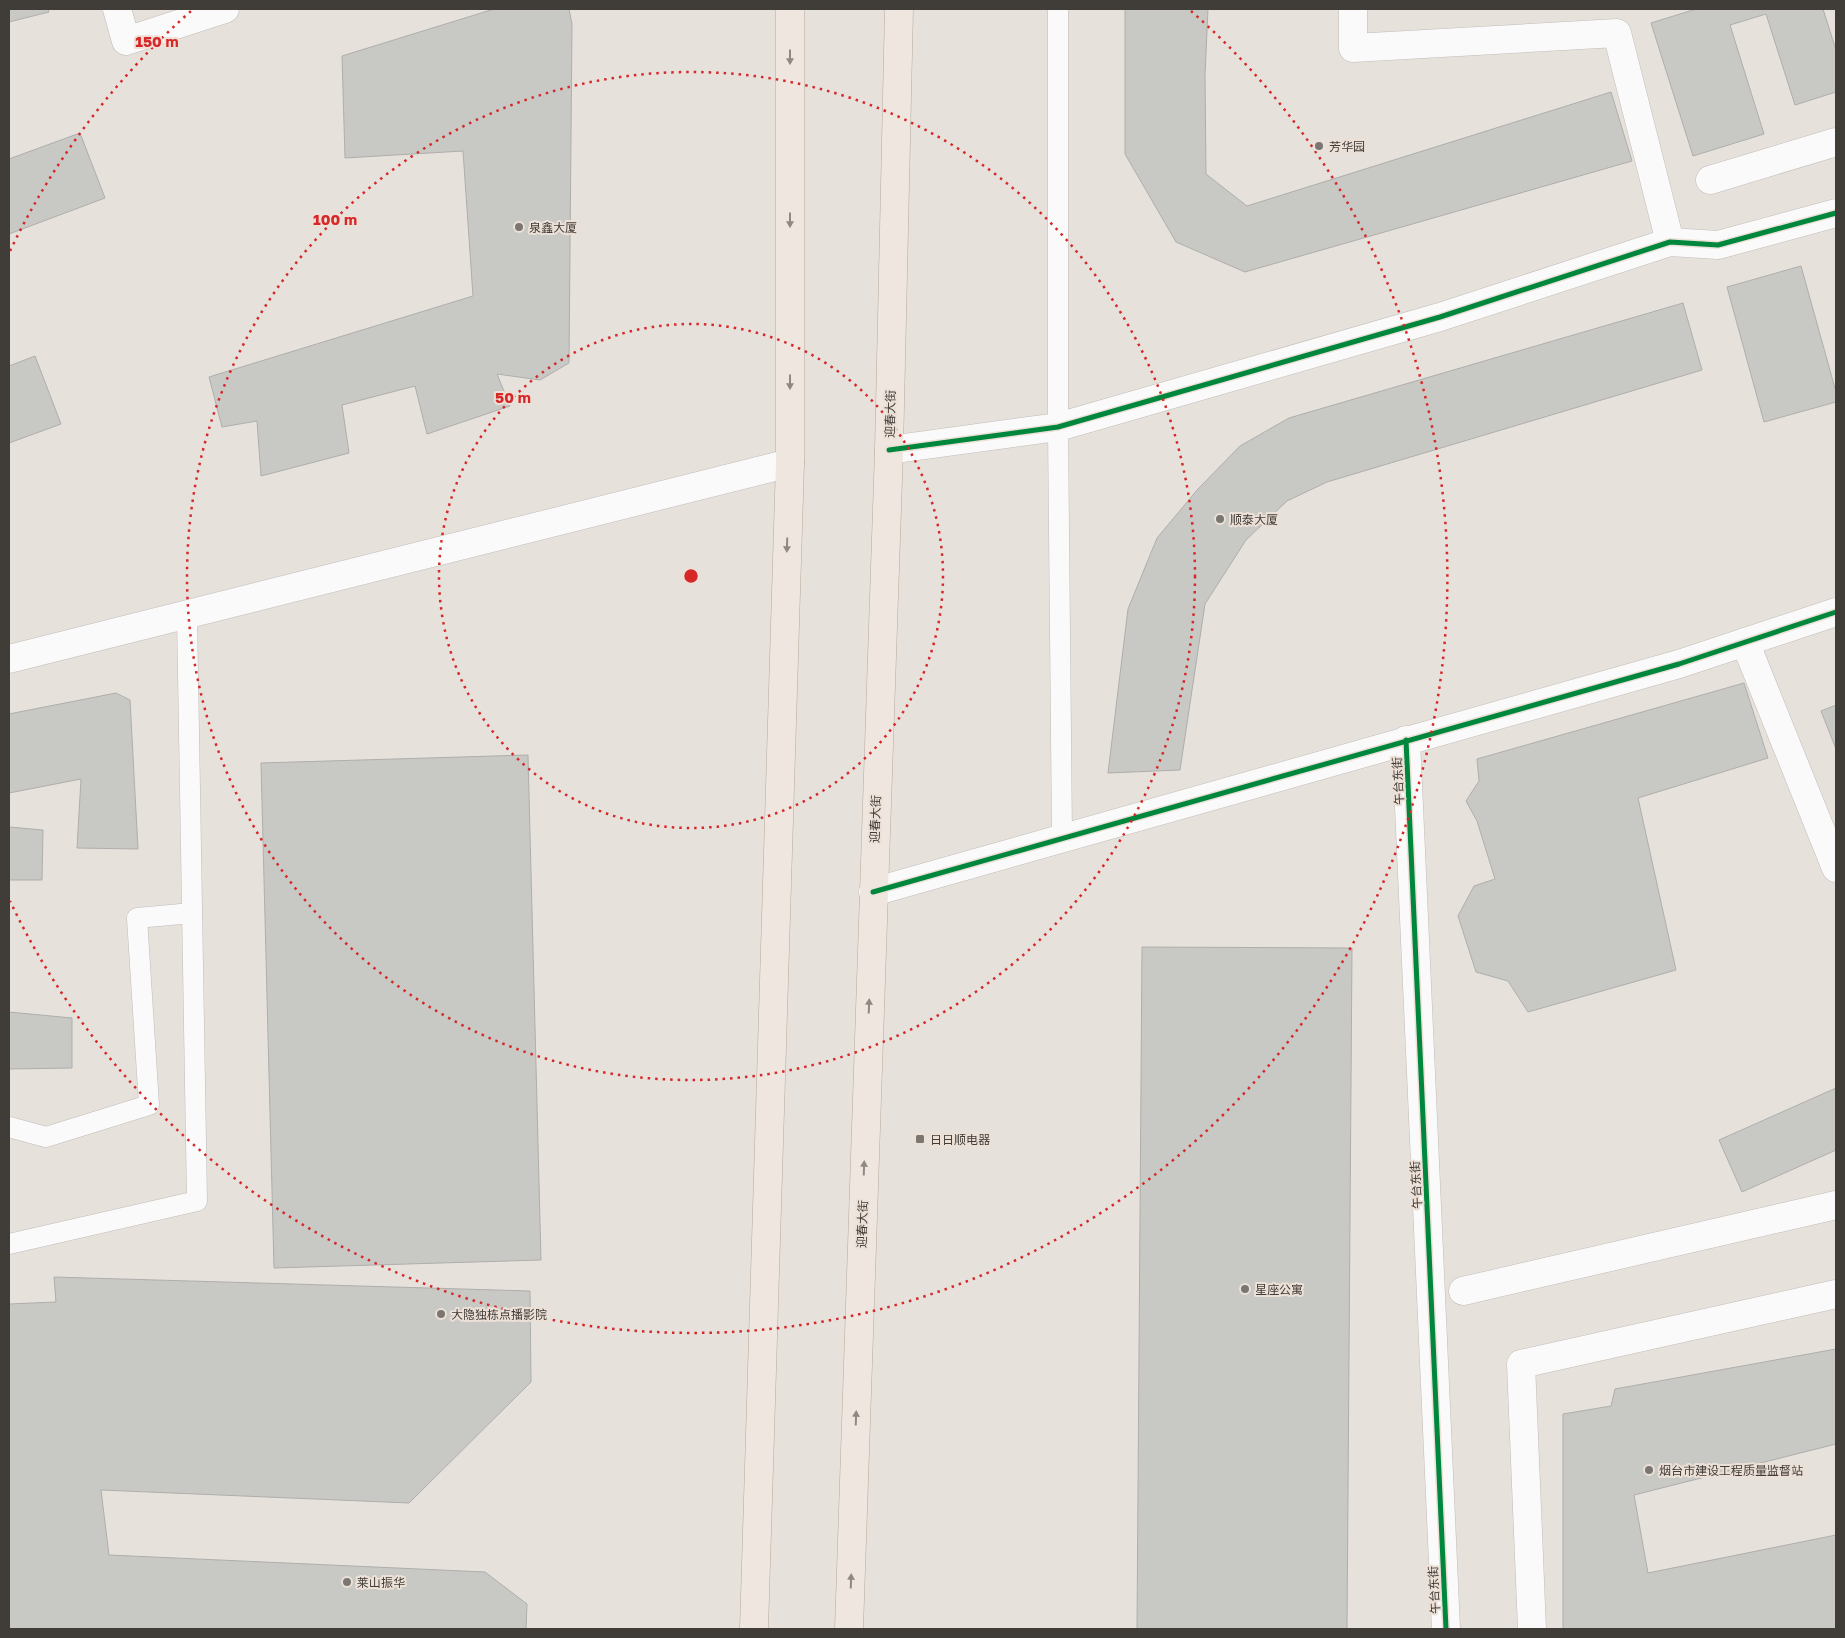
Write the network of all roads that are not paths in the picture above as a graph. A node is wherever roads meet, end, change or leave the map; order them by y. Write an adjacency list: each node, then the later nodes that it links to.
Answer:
1 (116, 9): 2 (street)
2 (226, 9)
3 (790, 9): 13 (main road, one-way to 13)
4 (898, 9): 12 (main road, 迎春大街)
5 (1058, 9): 11 (lane)
6 (1353, 9): 10 (street)
7 (1836, 142): 8 (street)
8 (1710, 180)
9 (1836, 213): 10 (street)
10 (1670, 242): 11 (street)
11 (1058, 427): 12 (street); 19 (lane)
12 (889, 450): 21 (main road, 迎春大街)
13 (790, 463): 15 (street); 28 (main road, one-way to 28)
14 (1836, 612): 16 (street)
15 (188, 614): 17 (street); 22 (lane)
16 (1745, 642): 18 (street); 20 (street)
17 (9, 659)
18 (1406, 740): 19 (street); 30 (street, 午台东街)
19 (1062, 837): 21 (street)
20 (1836, 868)
21 (873, 892): 29 (main road, 迎春大街, one-way to 21)
22 (192, 913): 23 (lane); 25 (lane)
23 (9, 1126)
24 (1836, 1205): 26 (street)
25 (9, 1244)
26 (1463, 1292)
27 (1836, 1294): 31 (street)
28 (754, 1629)
29 (849, 1629)
30 (1446, 1629)
31 (1532, 1629)

